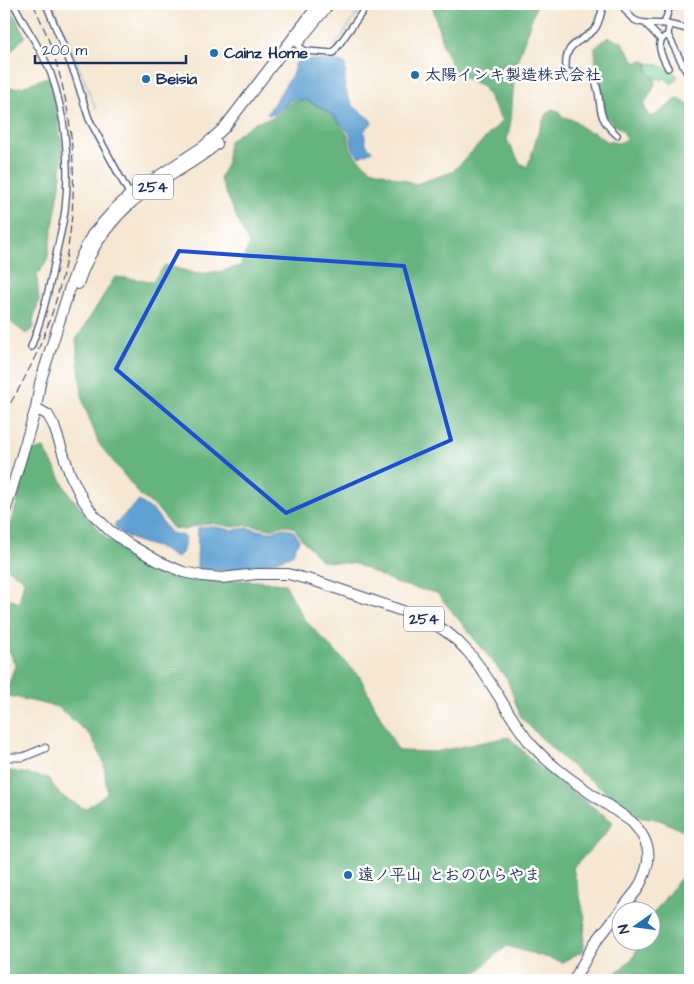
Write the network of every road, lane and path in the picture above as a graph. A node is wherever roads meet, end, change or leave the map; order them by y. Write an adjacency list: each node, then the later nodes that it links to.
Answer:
1 (14, 4): 19 (street)
2 (46, 4): 18 (street)
3 (319, 4): 18 (highway, 254)
4 (329, 4): 14 (highway, 254)
5 (368, 4): 14 (street)
6 (604, 4): 17 (street)
7 (622, 4): 9 (street)
8 (669, 4): 10 (street)
9 (646, 24): 10 (street); 13 (street)
10 (667, 24): 11 (street); 12 (street)
11 (690, 30)
12 (668, 35): 13 (street); 16 (street)
13 (661, 40): 15 (street)
14 (296, 44): 18 (highway, 254)
15 (668, 68)
16 (690, 79)
17 (617, 135)
18 (131, 198): 20 (highway, 254)
19 (31, 347)
20 (36, 408): 21 (highway, 254); 24 (highway, 254)
21 (4, 515)
22 (45, 748): 23 (street)
23 (4, 757)
24 (574, 980)

